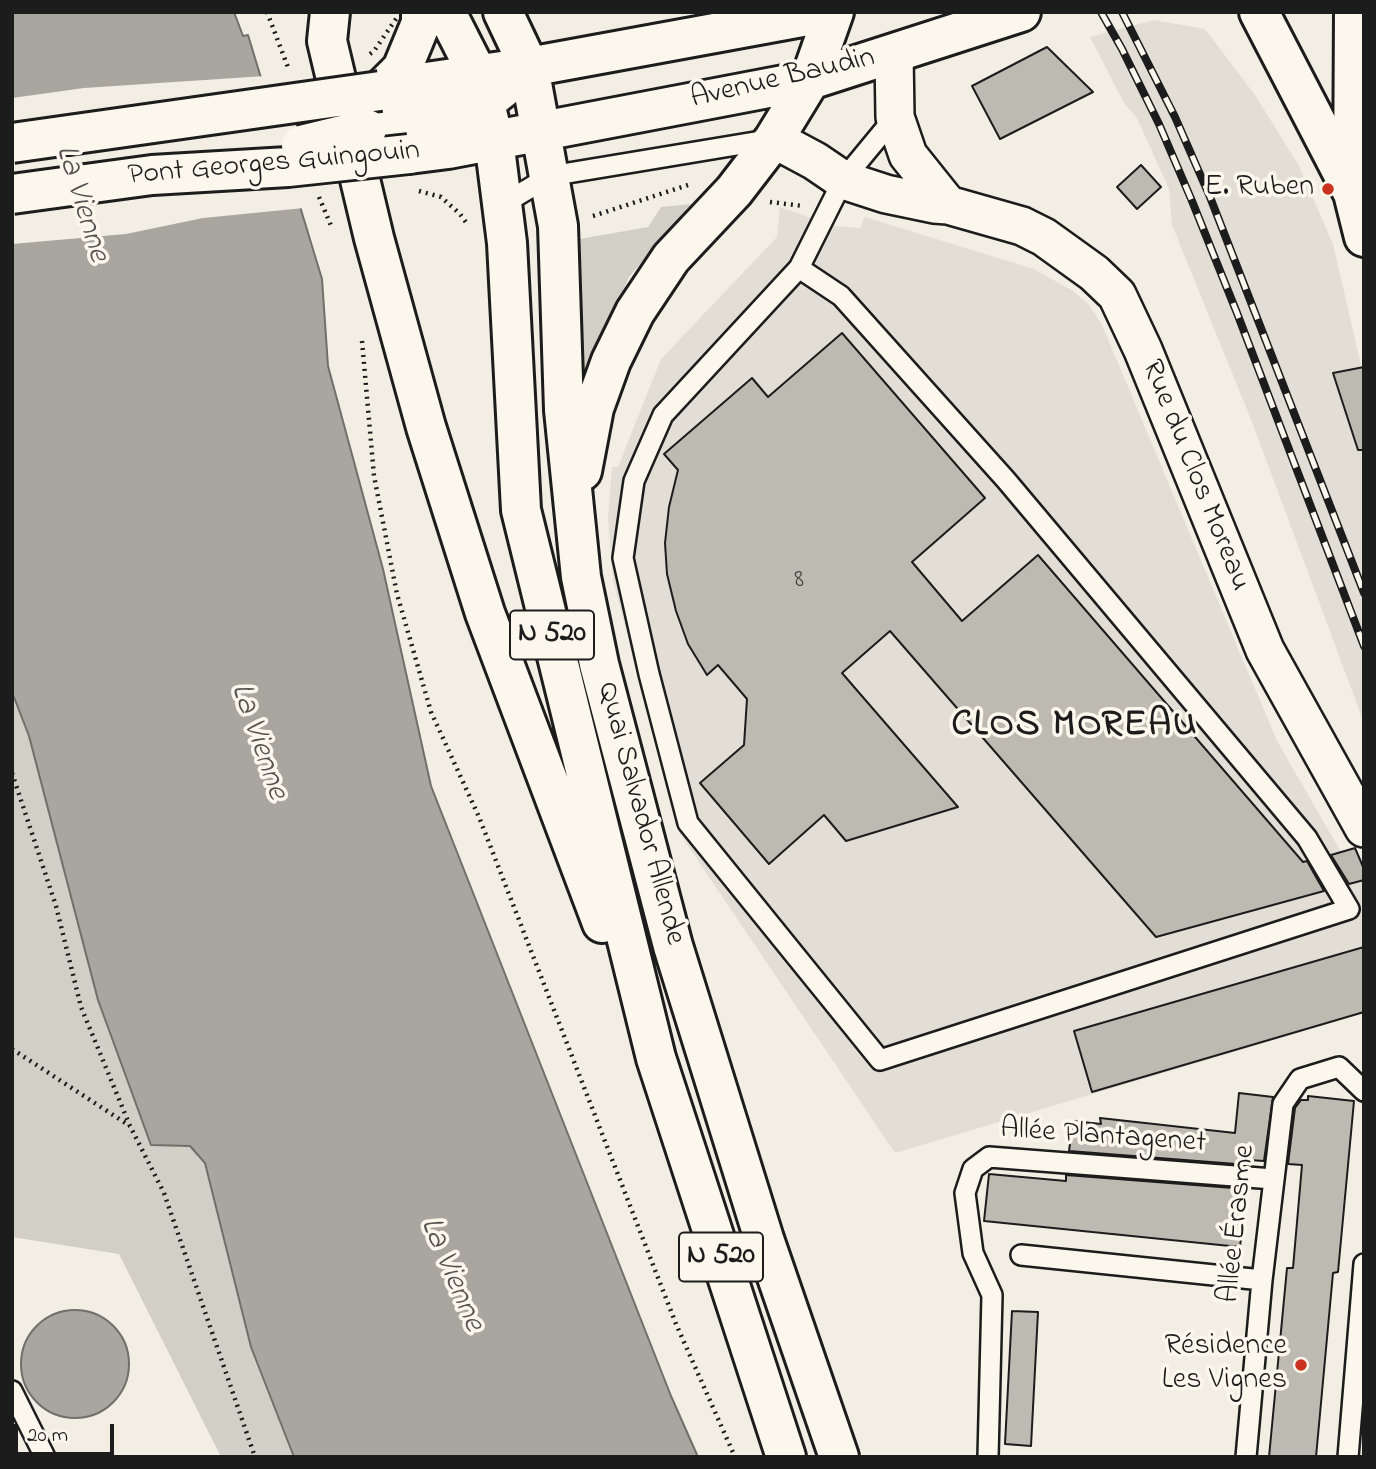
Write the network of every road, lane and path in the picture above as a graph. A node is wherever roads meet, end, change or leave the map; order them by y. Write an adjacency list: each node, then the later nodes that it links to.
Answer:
1 (330, 12): 38 (main road)
2 (421, 12): 15 (main road)
3 (446, 12): 13 (main road)
4 (503, 12): 11 (main road)
5 (829, 12): 11 (main road, Avenue Baudin)
6 (834, 12): 12 (main road)
7 (1021, 12): 10 (main road, Avenue Baudin)
8 (1259, 12): 23 (main road)
9 (1354, 12): 23 (main road)
10 (881, 58): 12 (main road, Avenue Baudin); 14 (street); 17 (main road)
11 (529, 67): 13 (main road, Avenue Baudin); 16 (main road, Quai Salvador Allende / N 520)
12 (810, 80): 16 (main road, Avenue Baudin); 17 (main road)
13 (481, 89): 15 (main road, Pont Georges Guingouin); 18 (main road, Quai Salvador Allende / N 520)
14 (895, 117): 21 (lane); 27 (street)
15 (403, 118): 18 (main road, Pont Georges Guingouin); 19 (main road, Pont Georges Guingouin, bridge); 24 (main road, Pont Georges Guingouin, bridge); 30 (path)
16 (541, 130): 18 (main road, Avenue Baudin); 20 (main road, Quai Salvador Allende / N 520)
17 (774, 139): 20 (lane); 21 (street, Rue du Clos Moreau); 34 (main road)
18 (494, 140): 26 (main road, Quai Salvador Allende / N 520)
19 (12, 143)
20 (550, 176): 26 (lane); 34 (main road, Quai Salvador Allende / N 520)
21 (843, 180): 27 (street, Rue du Clos Moreau); 32 (lane)
22 (694, 183): 28 (path)
23 (1353, 193): 31 (main road)
24 (12, 194)
25 (319, 196): 29 (path)
26 (503, 204): 38 (main road, Quai Salvador Allende / N 520)
27 (948, 205): 36 (street, Rue du Clos Moreau)
28 (584, 219)
29 (334, 232)
30 (474, 233)
31 (1364, 237)
32 (799, 268): 32 (lane)
33 (360, 329): 49 (path)
34 (574, 511): 51 (main road, Quai Salvador Allende / N 520)
35 (12, 773): 40 (path)
36 (1364, 828)
37 (12, 1049): 40 (path)
38 (656, 1058): 50 (main road, Quai Salvador Allende / N 520)
39 (1364, 1091): 41 (lane, Allée Érasme)
40 (131, 1126): 48 (path)
41 (1273, 1180): 44 (lane, Allée Érasme); 52 (lane, Allée Plantagenet)
42 (1021, 1255): 44 (lane)
43 (1364, 1264): 45 (lane)
44 (1262, 1280): 53 (lane, Allée Érasme)
45 (1359, 1373): 54 (lane)
46 (12, 1391): 47 (lane)
47 (45, 1457)
48 (255, 1457)
49 (735, 1457)
50 (786, 1457)
51 (839, 1457)
52 (988, 1457)
53 (1246, 1457)
54 (1348, 1457)

